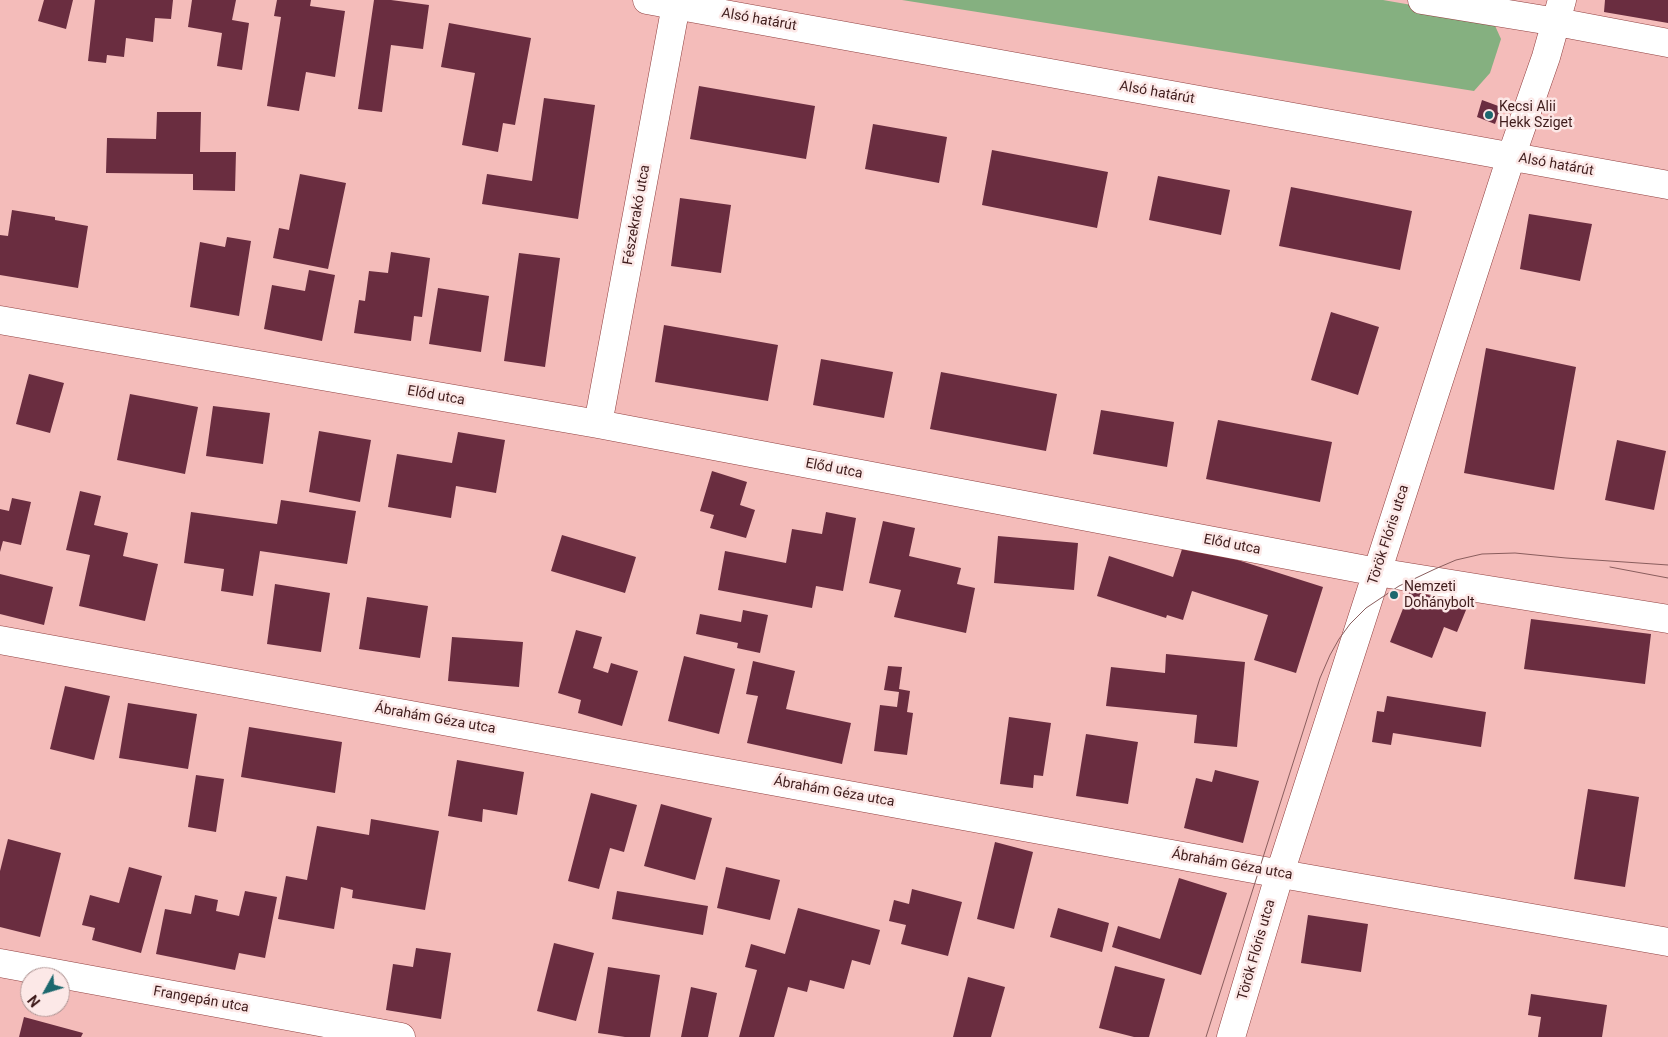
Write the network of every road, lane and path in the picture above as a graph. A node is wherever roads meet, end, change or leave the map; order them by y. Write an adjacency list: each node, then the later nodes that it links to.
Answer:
1 (647, 0): 3 (street, Alsó határút)
2 (1422, 0): 4 (street)
3 (676, 5): 6 (street, Alsó határút); 9 (street, Fészekrakó utca)
4 (1557, 19): 5 (street); 6 (street, Török Flóris utca)
5 (1668, 43)
6 (1510, 157): 7 (street, Alsó határút); 10 (street, Török Flóris utca)
7 (1668, 185)
8 (0, 320): 9 (street, Előd utca)
9 (598, 424): 10 (street, Előd utca)
10 (1378, 572): 11 (street, Előd utca); 13 (street, Török Flóris utca)
11 (1668, 619)
12 (0, 640): 13 (street, Ábrahám Géza utca)
13 (1280, 873): 14 (street, Ábrahám Géza utca); 17 (street, Török Flóris utca)
14 (1668, 942)
15 (0, 963): 16 (street, Frangepán utca)
16 (401, 1037)
17 (1231, 1037)

